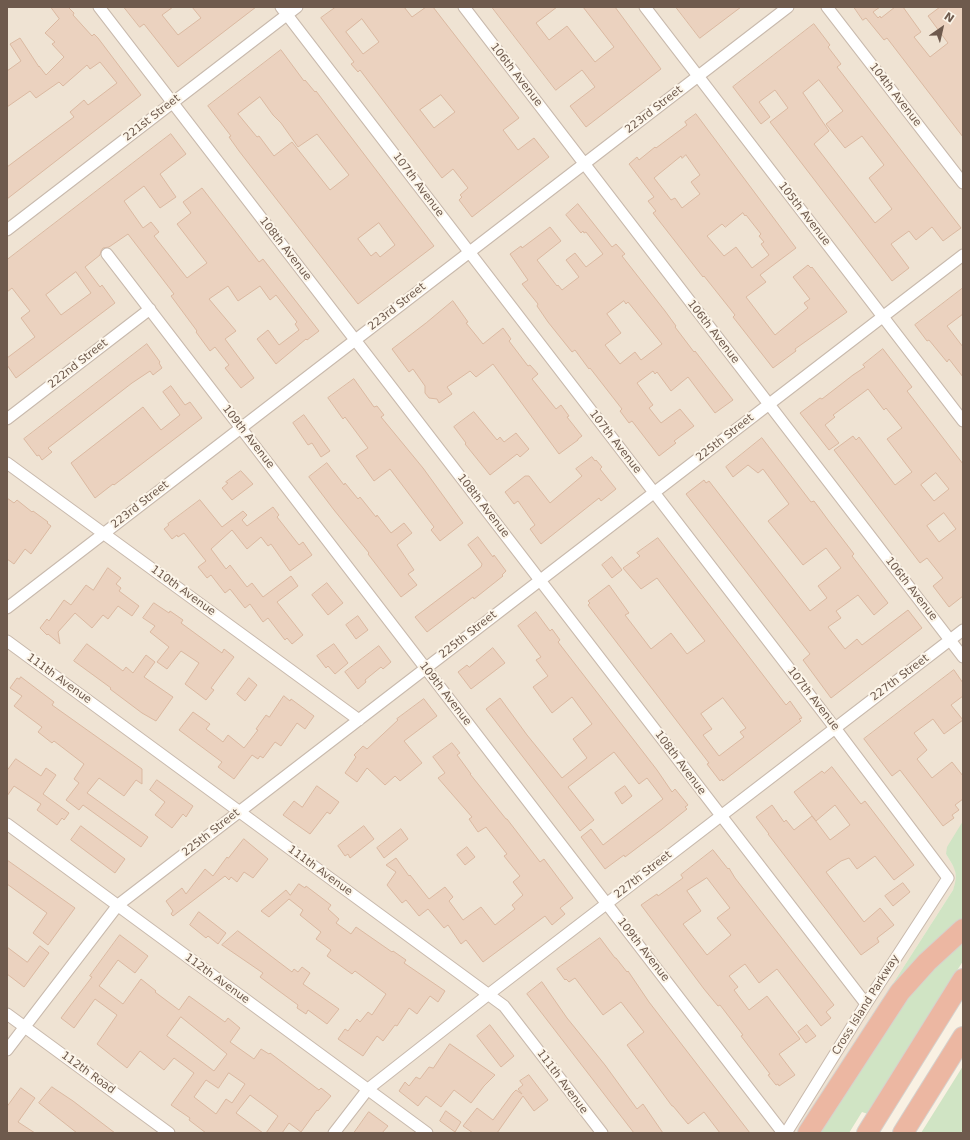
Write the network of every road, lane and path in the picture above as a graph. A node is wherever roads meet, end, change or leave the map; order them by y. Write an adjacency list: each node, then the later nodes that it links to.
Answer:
1 (99, 7): 9 (street, 108th Avenue)
2 (297, 7): 7 (street, 221st Street)
3 (464, 7): 10 (street, 106th Avenue)
4 (645, 7): 8 (street, 105th Avenue)
5 (788, 7): 8 (street, 223rd Street)
6 (827, 7): 11 (street, 104th Avenue)
7 (284, 11): 9 (street, 221st Street); 13 (street, 107th Avenue)
8 (698, 76): 10 (street, 223rd Street); 17 (street, 105th Avenue)
9 (172, 102): 12 (street, 221st Street); 18 (street, 108th Avenue)
10 (584, 164): 13 (street, 223rd Street); 19 (street, 106th Avenue)
11 (963, 183)
12 (7, 230)
13 (469, 252): 18 (street, 223rd Street); 24 (street, 107th Avenue)
14 (107, 254): 16 (street, 109th Avenue)
15 (963, 254): 17 (street, 225th Street)
16 (150, 309): 20 (street, 222nd Street); 22 (street, 109th Avenue)
17 (883, 316): 19 (street, 225th Street); 21 (street, 105th Avenue)
18 (355, 340): 22 (street, 223rd Street); 26 (street, 108th Avenue)
19 (769, 404): 24 (street, 225th Street); 29 (street, 106th Avenue)
20 (7, 419)
21 (963, 421)
22 (240, 428): 25 (street, 223rd Street); 32 (street, 109th Avenue)
23 (7, 463): 25 (street, 110th Avenue)
24 (655, 493): 26 (street, 225th Street); 34 (street, 107th Avenue)
25 (104, 533): 27 (street, 223rd Street); 33 (street, 110th Avenue)
26 (540, 580): 32 (street, 225th Street); 36 (street, 108th Avenue)
27 (7, 608)
28 (963, 630): 29 (street, 227th Street)
29 (950, 640): 31 (street, 106th Avenue); 34 (street, 227th Street)
30 (7, 641): 35 (street, 111th Avenue)
31 (963, 657)
32 (425, 668): 33 (street, 225th Street); 39 (street, 109th Avenue)
33 (358, 720): 35 (street, 225th Street)
34 (835, 728): 36 (street, 227th Street); 38 (street, 107th Avenue)
35 (239, 812): 40 (street, 225th Street); 43 (street, 111th Avenue)
36 (721, 815): 39 (street, 227th Street); 44 (street, 108th Avenue)
37 (7, 824): 40 (street, 112th Avenue)
38 (948, 878): 44 (street, Cross Island Parkway)
39 (606, 904): 43 (street, 227th Street); 54 (street, 109th Avenue)
40 (118, 906): 46 (street, 225th Street); 49 (street, 112th Avenue)
41 (963, 929): 55 (highway)
42 (963, 979): 56 (highway)
43 (489, 994): 49 (street, 227th Street); 53 (street, 111th Avenue)
44 (866, 1004): 54 (street, Cross Island Parkway)
45 (7, 1014): 46 (street, 112th Road)
46 (24, 1026): 48 (street, 225th Street); 50 (street, 112th Road)
47 (963, 1037): 57 (highway)
48 (7, 1050)
49 (368, 1089): 51 (street, 227th Street); 52 (street, 112th Avenue)
50 (169, 1133)
51 (334, 1133)
52 (427, 1133)
53 (602, 1133)
54 (784, 1133)
55 (808, 1133)
56 (867, 1133)
57 (903, 1133)

